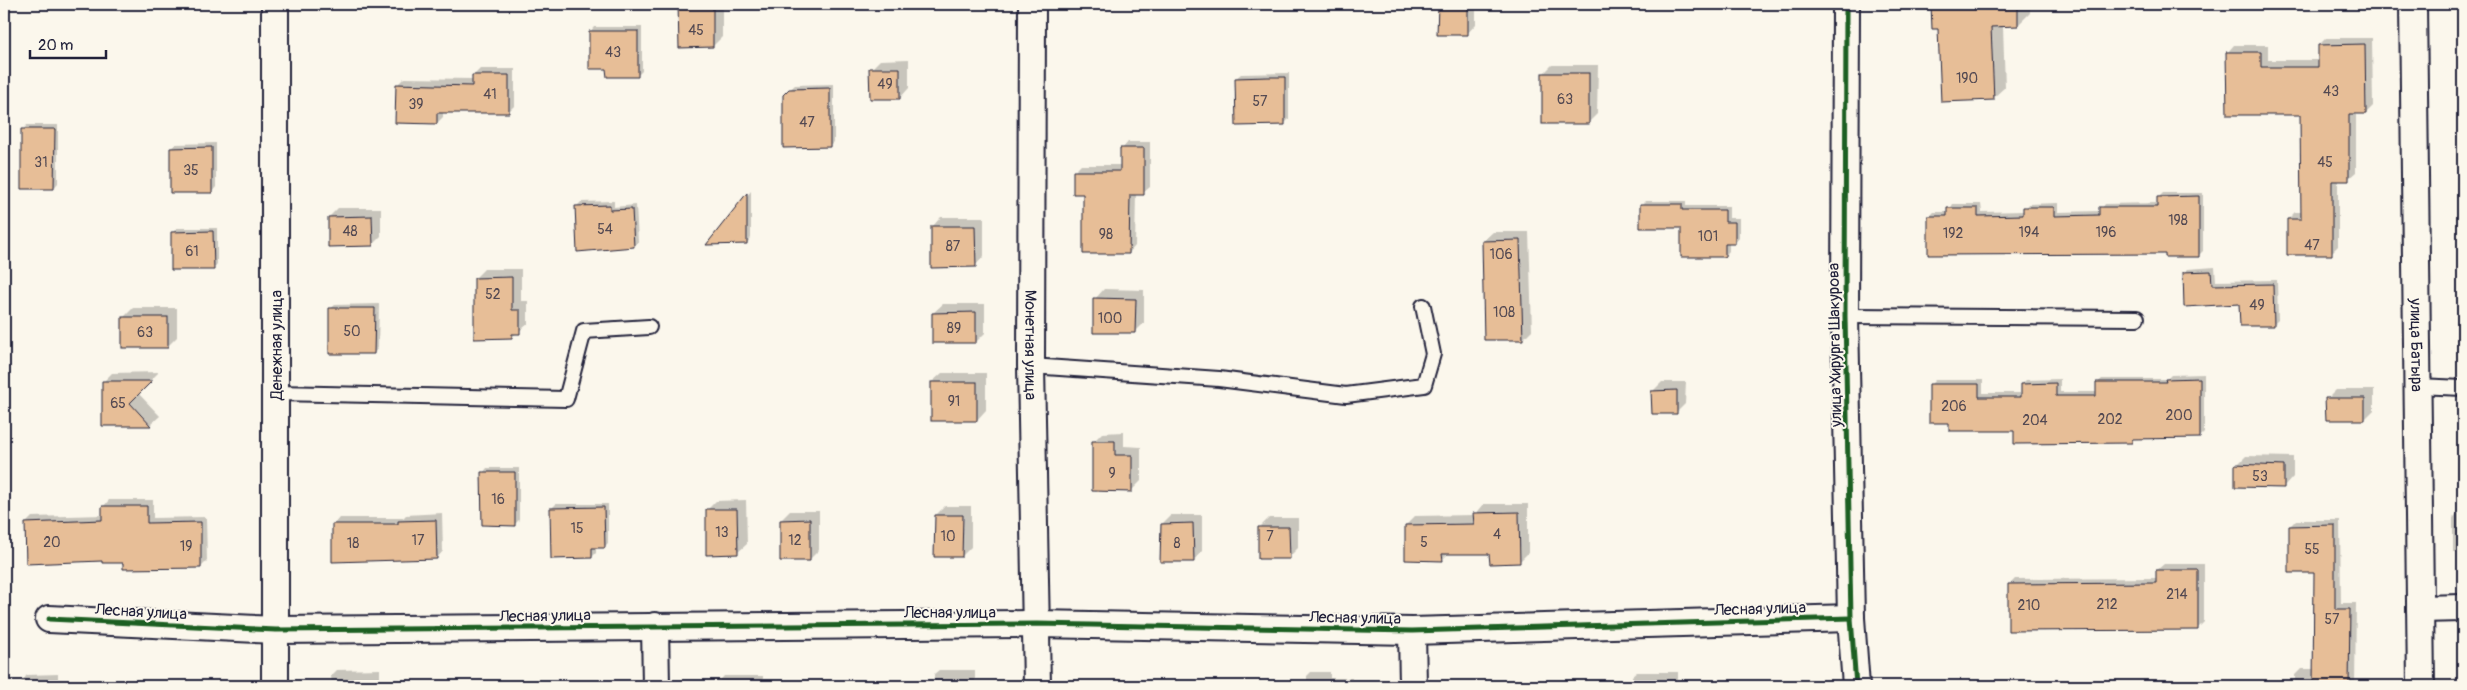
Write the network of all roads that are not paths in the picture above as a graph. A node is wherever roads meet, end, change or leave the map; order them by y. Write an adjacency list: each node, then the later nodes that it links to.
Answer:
1 (275, 4): 12 (street, Денежная улица)
2 (1032, 4): 9 (street, Монетная улица)
3 (1846, 4): 6 (street, улица Хирурга Шакурова)
4 (2413, 4): 10 (street, улица Батыра)
5 (1423, 306): 9 (lane)
6 (1845, 316): 7 (lane); 15 (street, улица Хирурга Шакурова)
7 (2137, 318)
8 (649, 327): 12 (lane)
9 (1031, 366): 17 (street, Монетная улица)
10 (2418, 386): 11 (lane); 14 (street, улица Батыра)
11 (2463, 388)
12 (276, 393): 19 (street, Денежная улица)
13 (2463, 608): 14 (street)
14 (2420, 609): 26 (street, улица Батыра)
15 (1851, 618): 20 (street, Лесная улица); 25 (street, улица Хирурга Шакурова)
16 (49, 620): 19 (street, Лесная улица)
17 (1037, 624): 18 (street, Лесная улица); 20 (street, Лесная улица); 23 (street, Монетная улица)
18 (654, 626): 19 (street, Лесная улица); 22 (street)
19 (276, 630): 21 (street, Денежная улица)
20 (1412, 631): 24 (street)
21 (275, 686)
22 (656, 686)
23 (1037, 686)
24 (1413, 686)
25 (1856, 686)
26 (2420, 686)

